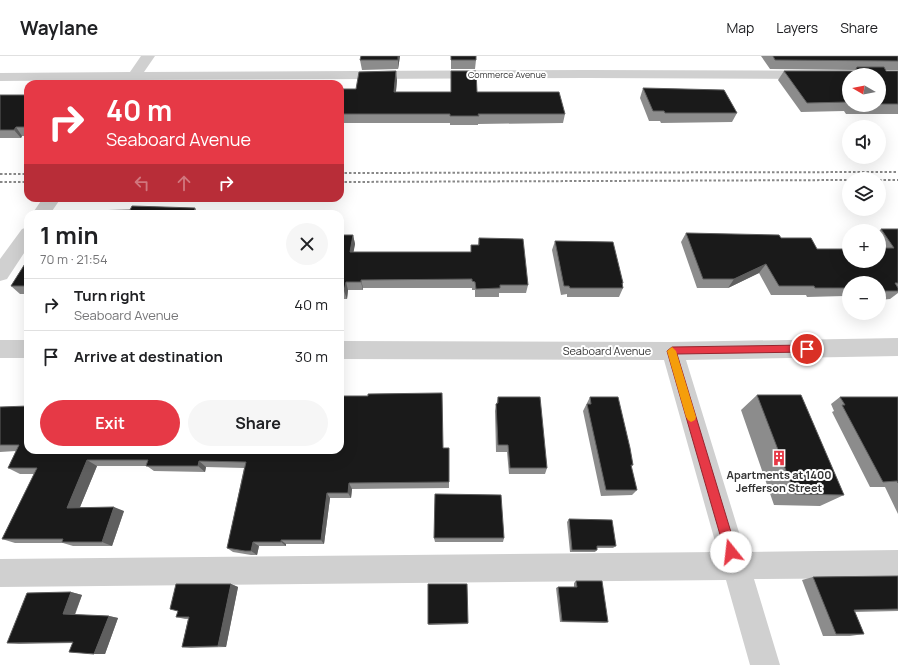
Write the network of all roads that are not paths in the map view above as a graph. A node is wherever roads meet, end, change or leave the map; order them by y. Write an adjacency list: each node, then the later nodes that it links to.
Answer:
1 (148, 56): 4 (street)
2 (842, 74): 4 (street, Commerce Avenue)
3 (0, 77): 4 (street, Commerce Avenue)
4 (132, 80)
5 (24, 239): 6 (street)
6 (0, 274)
7 (898, 347): 11 (street, Seaboard Avenue)
8 (0, 349): 9 (street)
9 (24, 349)
10 (344, 350): 11 (street, Seaboard Avenue)
11 (672, 351): 13 (street)
12 (898, 564): 13 (street)
13 (735, 567): 14 (street); 15 (street)
14 (0, 573)
15 (765, 665)

